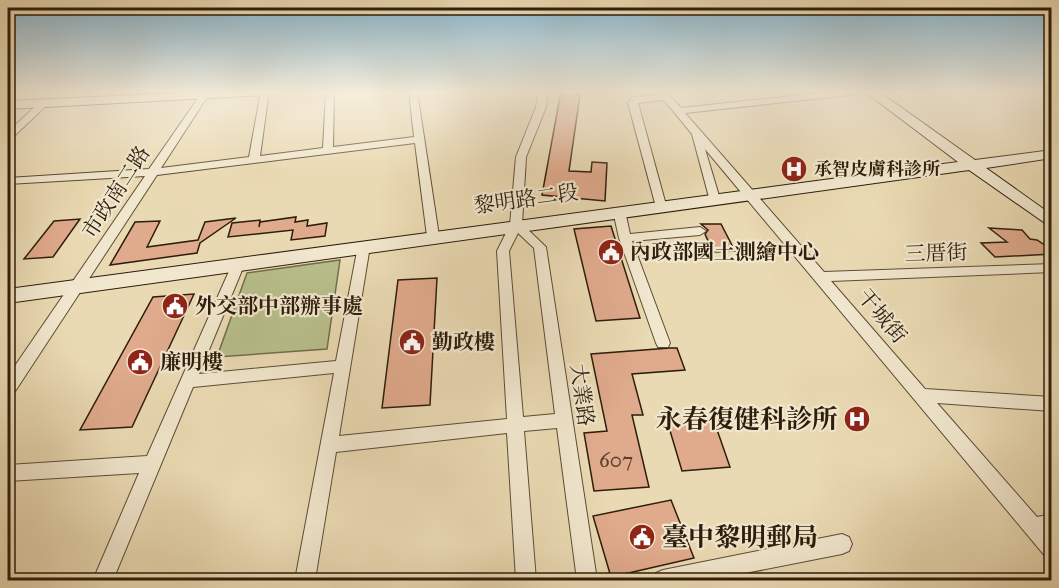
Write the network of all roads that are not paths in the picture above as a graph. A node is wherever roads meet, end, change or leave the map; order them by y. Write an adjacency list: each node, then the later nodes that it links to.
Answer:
1 (28, 118): 12 (street)
2 (188, 118): 18 (street, 市政南二路)
3 (260, 118): 16 (street)
4 (329, 118): 14 (street)
5 (417, 118): 13 (street)
6 (536, 118): 26 (street)
7 (637, 118): 22 (street)
8 (686, 118): 11 (street, 干城街)
9 (911, 118): 17 (main road)
10 (920, 118): 17 (main road)
11 (695, 129): 20 (street, 干城街); 21 (street)
12 (8, 137)
13 (420, 139): 14 (street); 28 (street)
14 (328, 150): 16 (street)
15 (1052, 154): 17 (main road, 黎明路二段)
16 (254, 159): 18 (street)
17 (978, 163): 20 (main road, 黎明路二段); 24 (main road); 25 (main road)
18 (152, 172): 19 (street); 34 (street, 市政南二路)
19 (8, 181)
20 (750, 194): 21 (main road, 黎明路二段); 33 (street, 干城街)
21 (714, 199): 22 (main road, 黎明路二段)
22 (660, 205): 23 (main road, 黎明路二段)
23 (619, 211): 26 (main road, 黎明路二段); 29 (street)
24 (1052, 211)
25 (1052, 223)
26 (516, 225): 28 (main road, 黎明路二段); 42 (street, 大業路); 43 (street)
27 (700, 231): 29 (street)
28 (433, 236): 30 (main road, 黎明路二段)
29 (625, 238): 36 (street)
30 (364, 246): 31 (main road, 黎明路二段); 37 (street)
31 (240, 263): 34 (main road, 黎明路二段); 38 (street)
32 (1052, 268): 33 (street, 三厝街)
33 (822, 278): 40 (street, 干城街)
34 (78, 286): 35 (main road, 黎明路二段); 39 (street)
35 (8, 296)
36 (663, 343)
37 (343, 366): 38 (street); 44 (street)
38 (189, 381): 45 (street)
39 (8, 388)
40 (921, 395): 41 (street); 47 (street, 干城街)
41 (1052, 404)
42 (564, 420): 43 (street); 53 (street, 大業路)
43 (515, 425): 44 (street); 52 (street)
44 (329, 445): 51 (street)
45 (152, 464): 46 (street); 50 (street)
46 (8, 473)
47 (1043, 525): 49 (street, 干城街)
48 (842, 544): 54 (street)
49 (1052, 549)
50 (103, 580)
51 (305, 580)
52 (526, 580)
53 (587, 580)
54 (663, 580)

